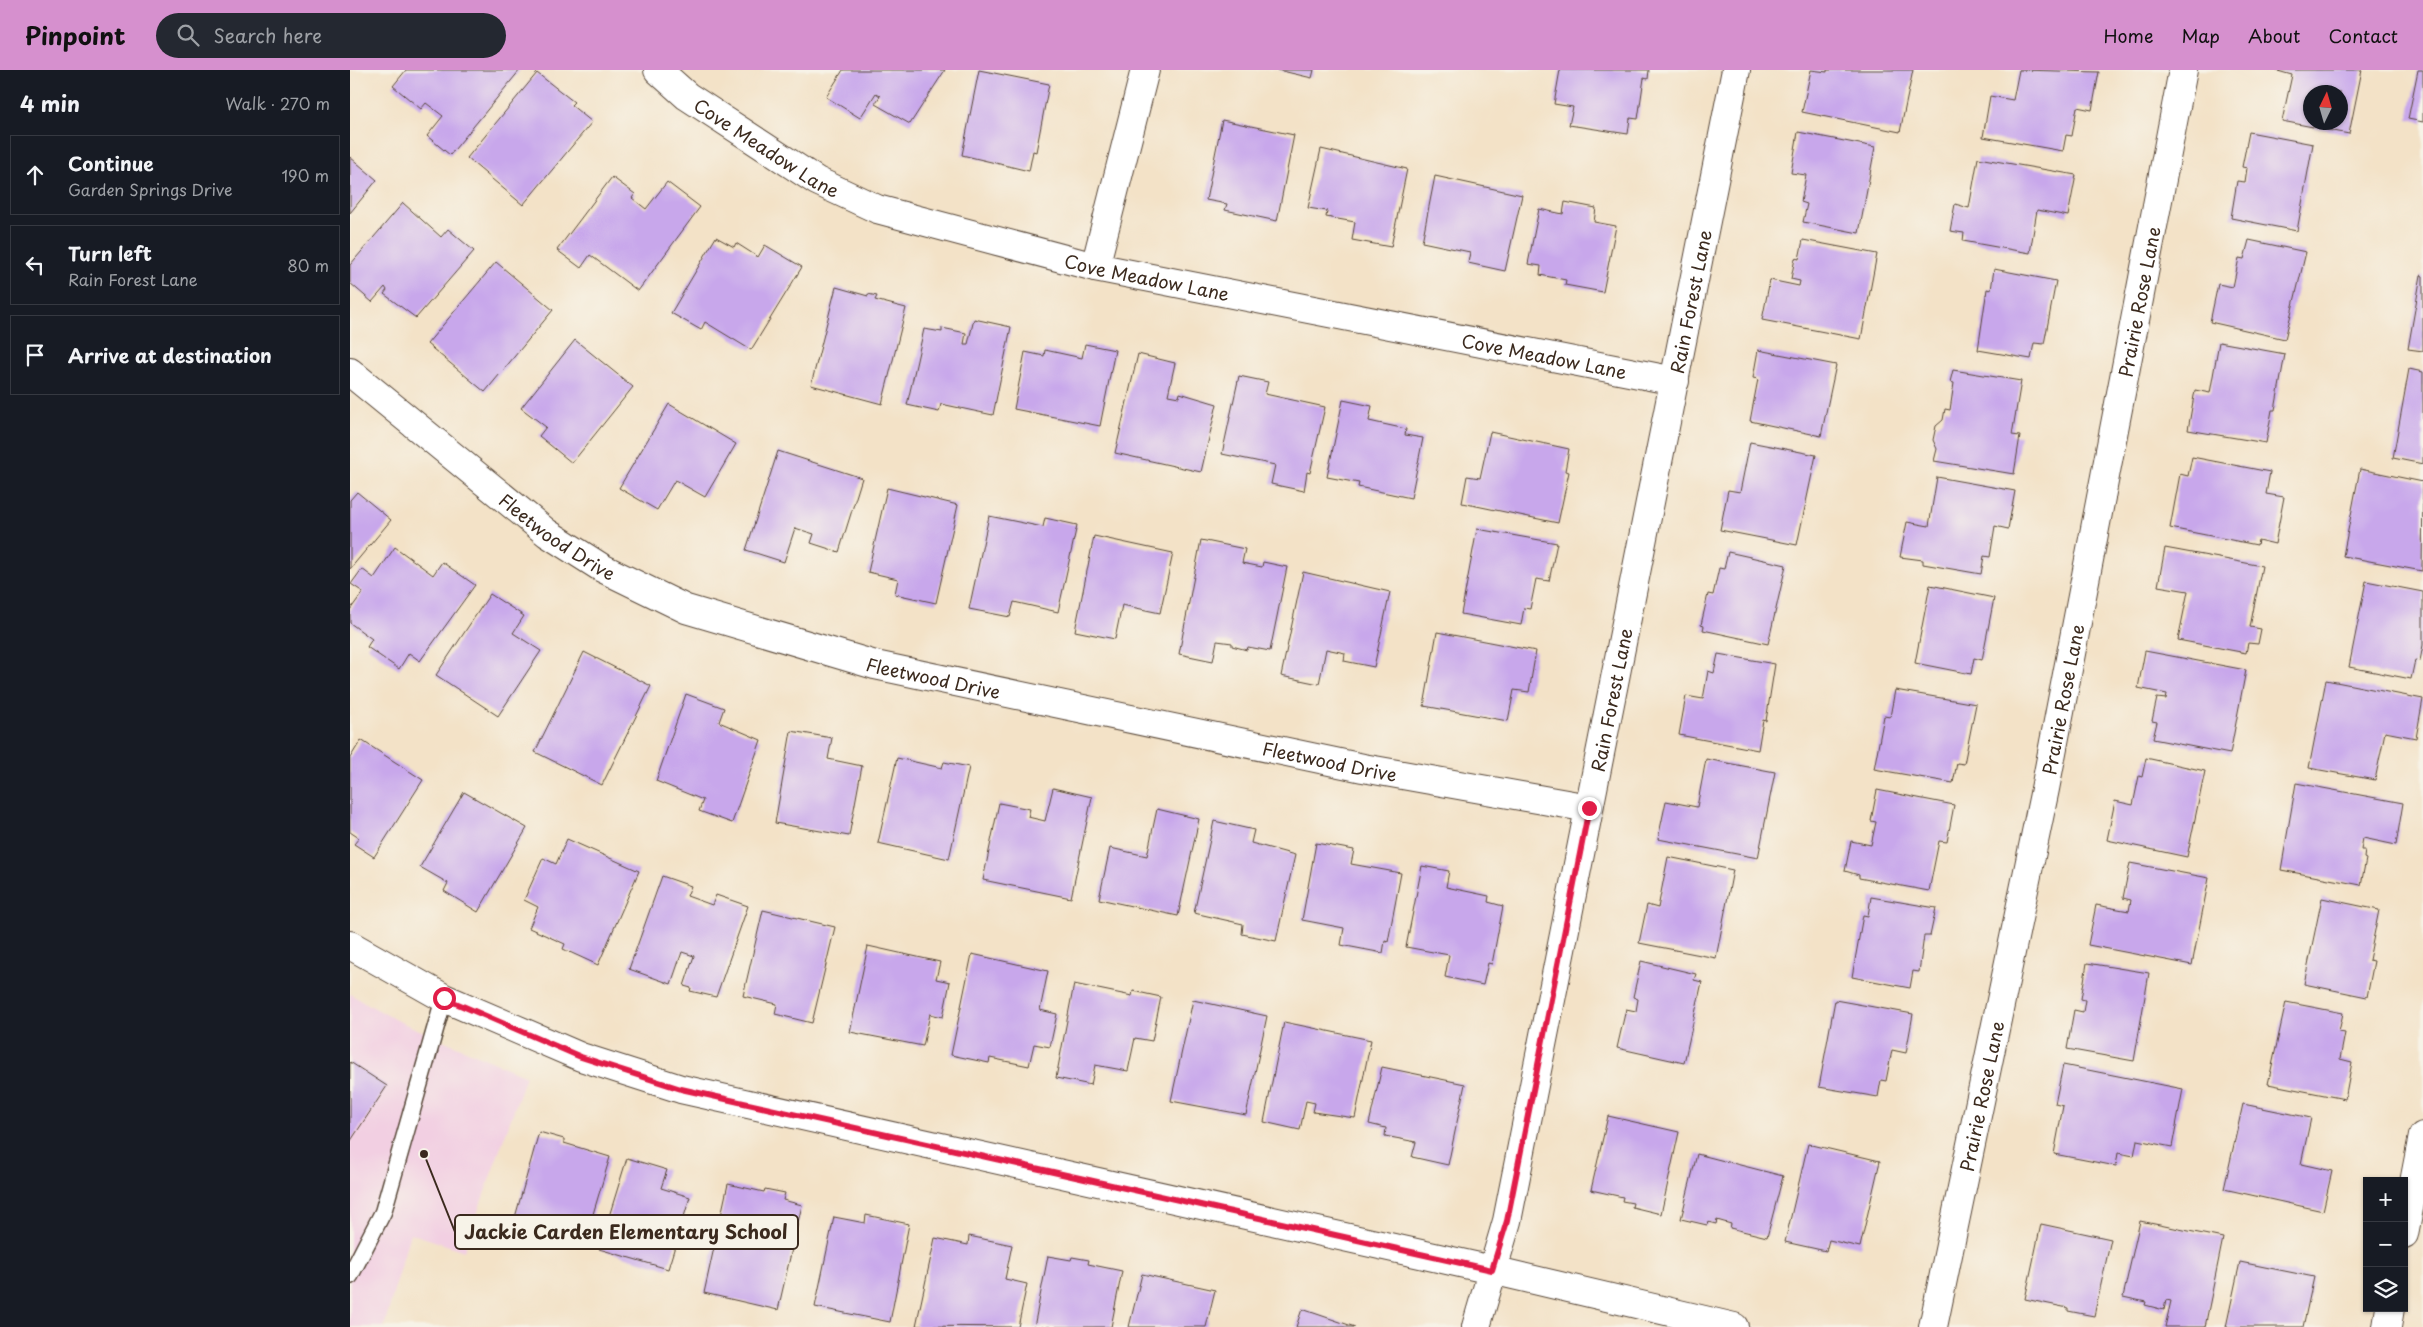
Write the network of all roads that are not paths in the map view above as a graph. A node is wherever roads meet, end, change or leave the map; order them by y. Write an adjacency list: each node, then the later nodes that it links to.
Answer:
1 (658, 70): 5 (street, Cove Meadow Lane)
2 (1145, 70): 5 (street)
3 (1736, 70): 7 (street, Rain Forest Lane)
4 (2183, 70): 18 (street, Prairie Rose Lane)
5 (1095, 267): 7 (street, Cove Meadow Lane)
6 (350, 372): 8 (street, Fleetwood Drive)
7 (1675, 381): 8 (street, Rain Forest Lane)
8 (1589, 808): 13 (street, Rain Forest Lane)
9 (350, 945): 10 (street)
10 (444, 998): 13 (street); 14 (lane)
11 (2423, 1136): 12 (street)
12 (2406, 1222)
13 (1492, 1270): 16 (street, Rain Forest Lane); 17 (street)
14 (350, 1276)
15 (2389, 1312): 19 (street)
16 (1476, 1327)
17 (1734, 1327)
18 (1933, 1327)
19 (2386, 1327)

